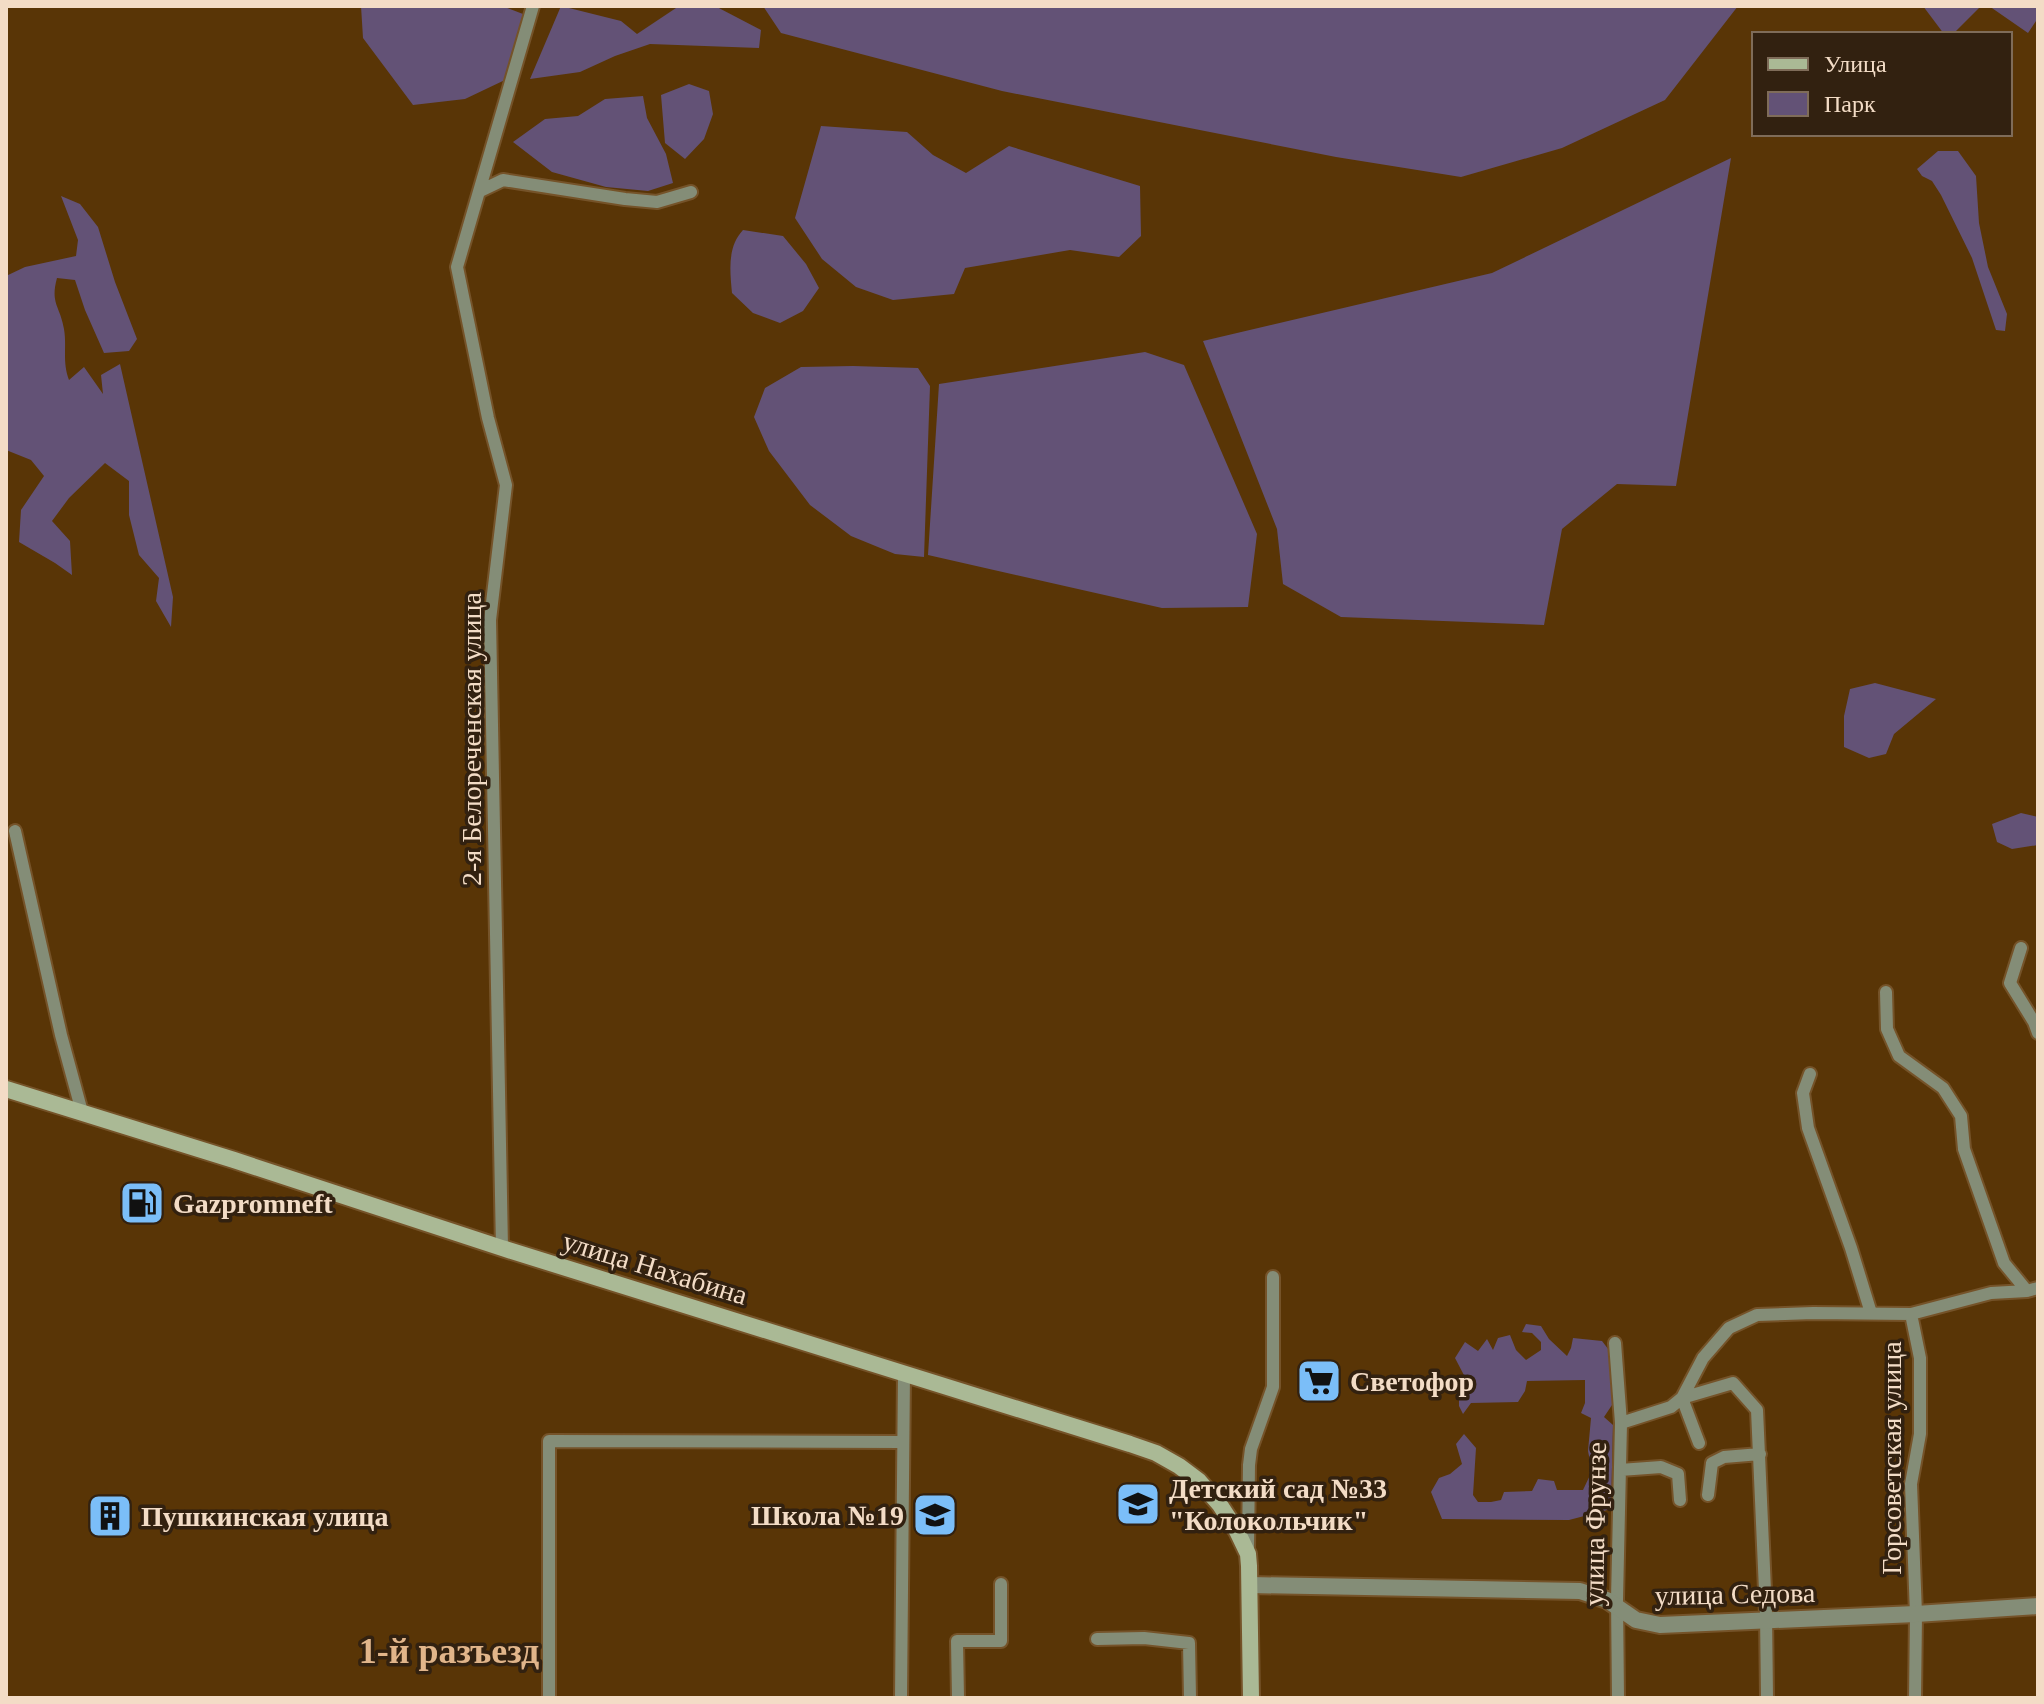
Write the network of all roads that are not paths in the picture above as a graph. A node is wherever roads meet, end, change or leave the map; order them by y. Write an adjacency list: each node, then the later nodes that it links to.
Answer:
1 (533, 6): 2 (street, 2-я Белореченская улица)
2 (480, 191): 3 (street); 11 (street, 2-я Белореченская улица)
3 (691, 192)
4 (15, 831): 10 (street)
5 (2021, 948): 7 (street)
6 (1886, 992): 13 (street)
7 (2038, 1033)
8 (1810, 1074): 14 (street, Горсоветская улица)
9 (6, 1089): 10 (main road, улица Нахабина)
10 (82, 1112): 11 (main road, улица Нахабина)
11 (502, 1248): 17 (main road, улица Нахабина)
12 (1273, 1277): 26 (street)
13 (2032, 1289): 15 (street)
14 (1871, 1313): 15 (street); 18 (street)
15 (1911, 1314): 31 (street, Горсоветская улица)
16 (1615, 1343): 19 (street)
17 (904, 1373): 20 (street); 26 (main road, улица Нахабина)
18 (1682, 1398): 19 (street, улица Фрунзе); 21 (street); 22 (street, улица Фрунзе)
19 (1621, 1423): 23 (street, улица Фрунзе)
20 (902, 1442): 34 (street); 35 (street)
21 (1699, 1443)
22 (1760, 1454): 24 (street); 32 (street)
23 (1620, 1470): 25 (street); 30 (street, улица Фрунзе)
24 (1708, 1495)
25 (1680, 1500)
26 (1248, 1554): 28 (main road)
27 (1001, 1584): 36 (street)
28 (1250, 1585): 30 (street, улица Седова); 38 (main road)
29 (2038, 1606): 31 (street, улица Седова)
30 (1617, 1609): 32 (street, улица Седова); 39 (street, улица Фрунзе)
31 (1916, 1614): 32 (street, улица Седова); 41 (street, Горсоветская улица)
32 (1766, 1621): 40 (street)
33 (1097, 1639): 37 (street)
34 (549, 1698)
35 (901, 1698)
36 (958, 1698)
37 (1190, 1698)
38 (1251, 1698)
39 (1618, 1698)
40 (1767, 1698)
41 (1915, 1698)

